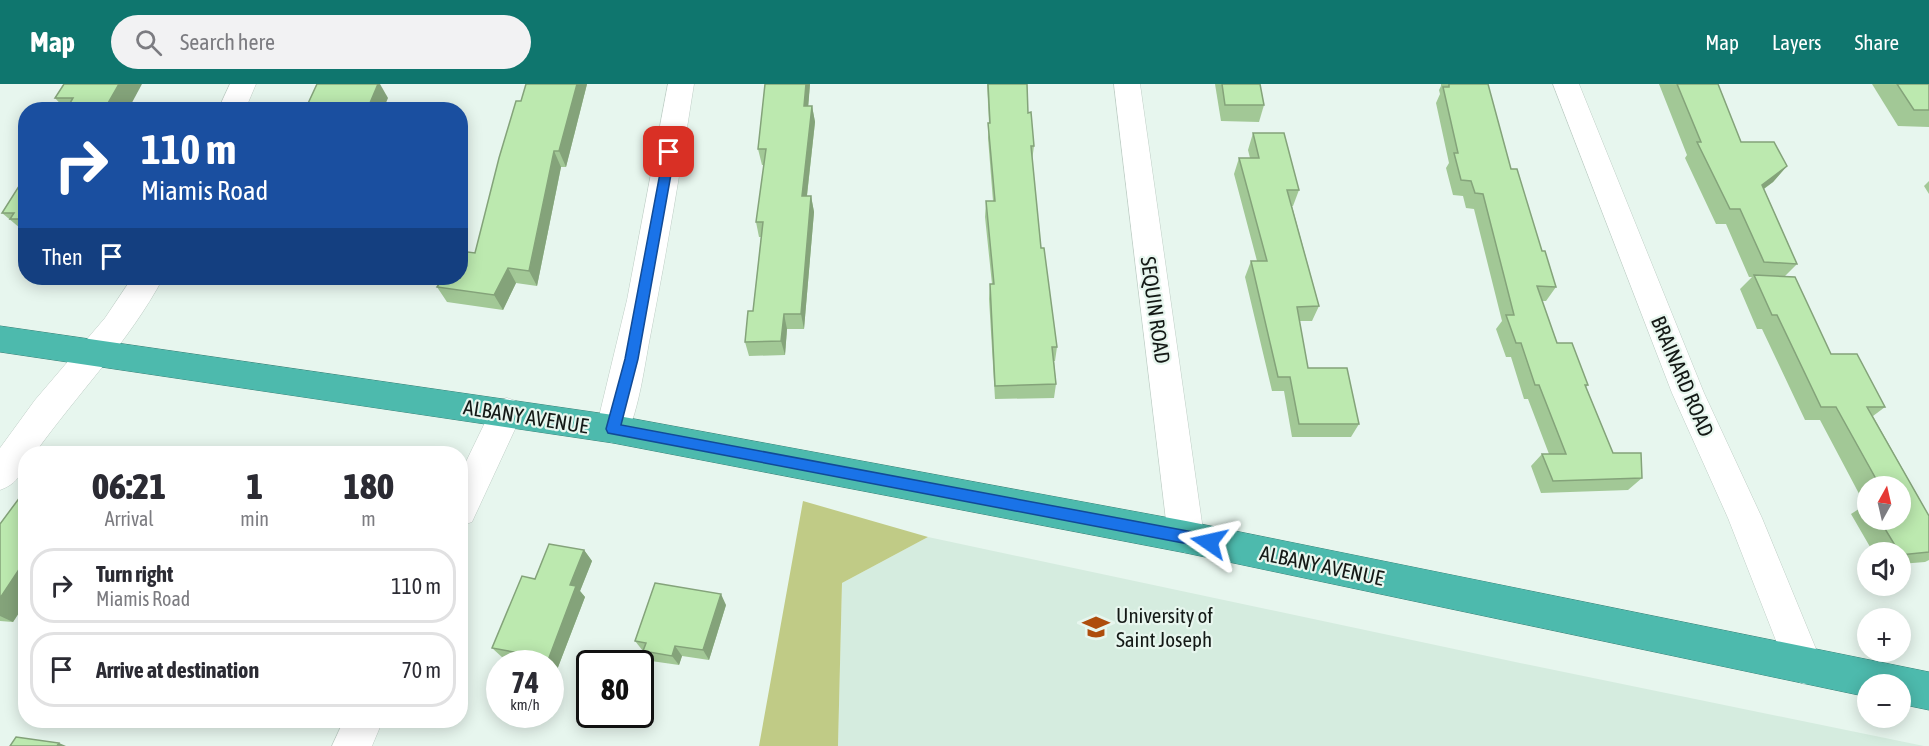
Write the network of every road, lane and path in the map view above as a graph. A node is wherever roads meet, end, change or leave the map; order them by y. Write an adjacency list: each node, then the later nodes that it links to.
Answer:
1 (243, 84): 5 (street)
2 (681, 84): 10 (street)
3 (1127, 84): 15 (street, SEQUIN ROAD)
4 (1566, 84): 16 (street, BRAINARD ROAD)
5 (235, 102)
6 (144, 285): 8 (street)
7 (0, 339): 8 (highway, ALBANY AVENUE)
8 (94, 353): 9 (highway, ALBANY AVENUE); 11 (street)
9 (507, 412): 10 (highway, ALBANY AVENUE); 14 (street)
10 (613, 429): 15 (highway, ALBANY AVENUE)
11 (21, 446)
12 (18, 450): 13 (street)
13 (0, 475)
14 (468, 494)
15 (1186, 537): 16 (highway, ALBANY AVENUE)
16 (1804, 666): 17 (highway, ALBANY AVENUE)
17 (1857, 677)
18 (1911, 687): 19 (highway)
19 (1929, 691)
20 (360, 728): 21 (street)
21 (352, 746)

